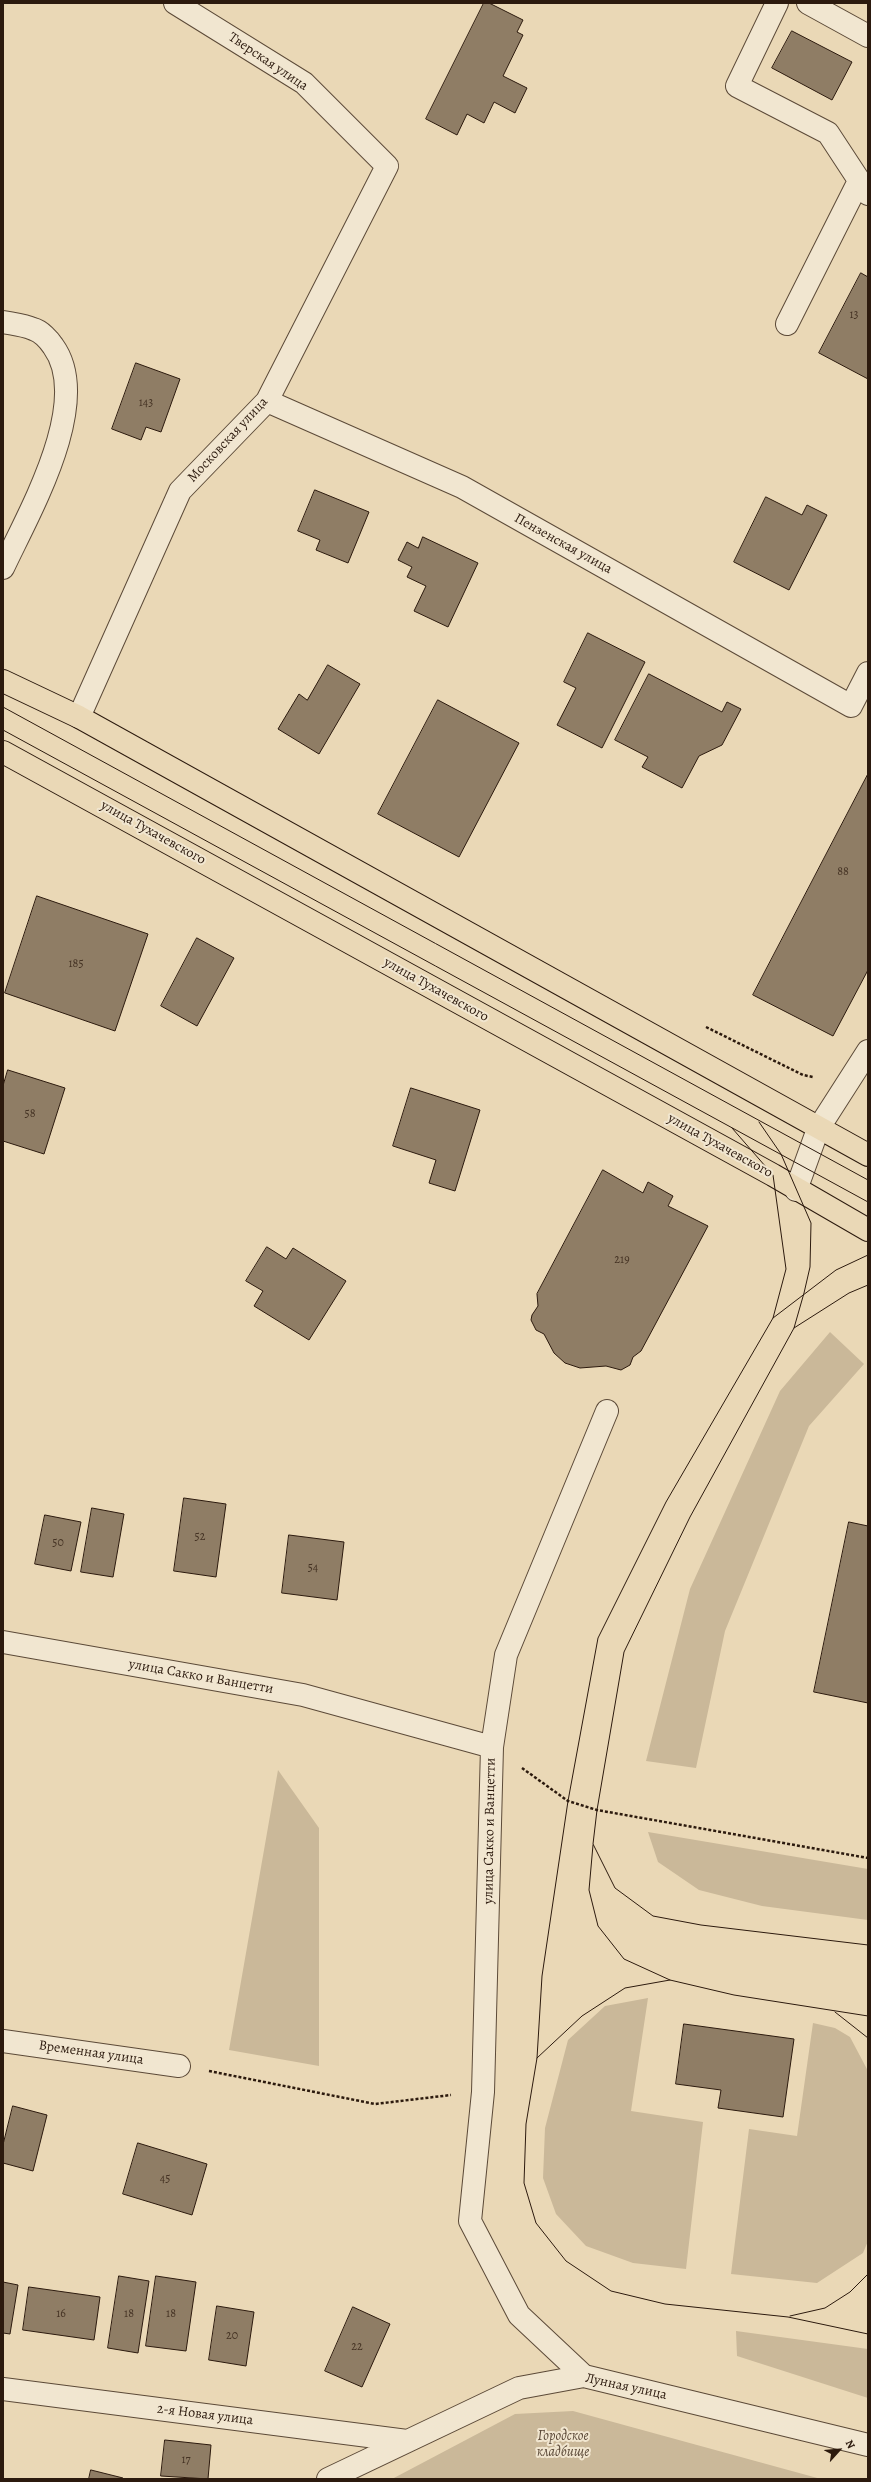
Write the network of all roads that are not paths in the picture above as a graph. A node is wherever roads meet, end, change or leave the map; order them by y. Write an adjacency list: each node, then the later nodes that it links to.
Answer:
1 (175, 3): 5 (street, Тверская улица)
2 (777, 3): 6 (street)
3 (808, 3): 4 (street)
4 (868, 36)
5 (387, 166): 9 (street, Московская улица)
6 (863, 187): 8 (street)
7 (3, 322): 10 (street)
8 (787, 324)
9 (267, 401): 11 (street, Пензенская улица); 13 (street, Московская улица)
10 (3, 568)
11 (868, 673)
12 (3, 681): 13 (main road)
13 (79, 717): 16 (main road)
14 (3, 752): 18 (main road, улица Тухачевского)
15 (868, 1051): 16 (street)
16 (818, 1129): 17 (main road); 18 (street)
17 (868, 1155)
18 (796, 1190): 19 (main road, улица Тухачевского)
19 (868, 1230)
20 (607, 1411): 22 (street)
21 (3, 1642): 22 (street, улица Сакко и Ванцетти)
22 (492, 1747): 25 (street, улица Сакко и Ванцетти)
23 (3, 2040): 24 (street, Временная улица)
24 (180, 2066)
25 (584, 2376): 27 (street, Лунная улица); 28 (street, Лунная улица)
26 (3, 2389): 27 (street, 2-я Новая улица)
27 (407, 2441): 29 (street, Лунная улица)
28 (868, 2445)
29 (328, 2479)

